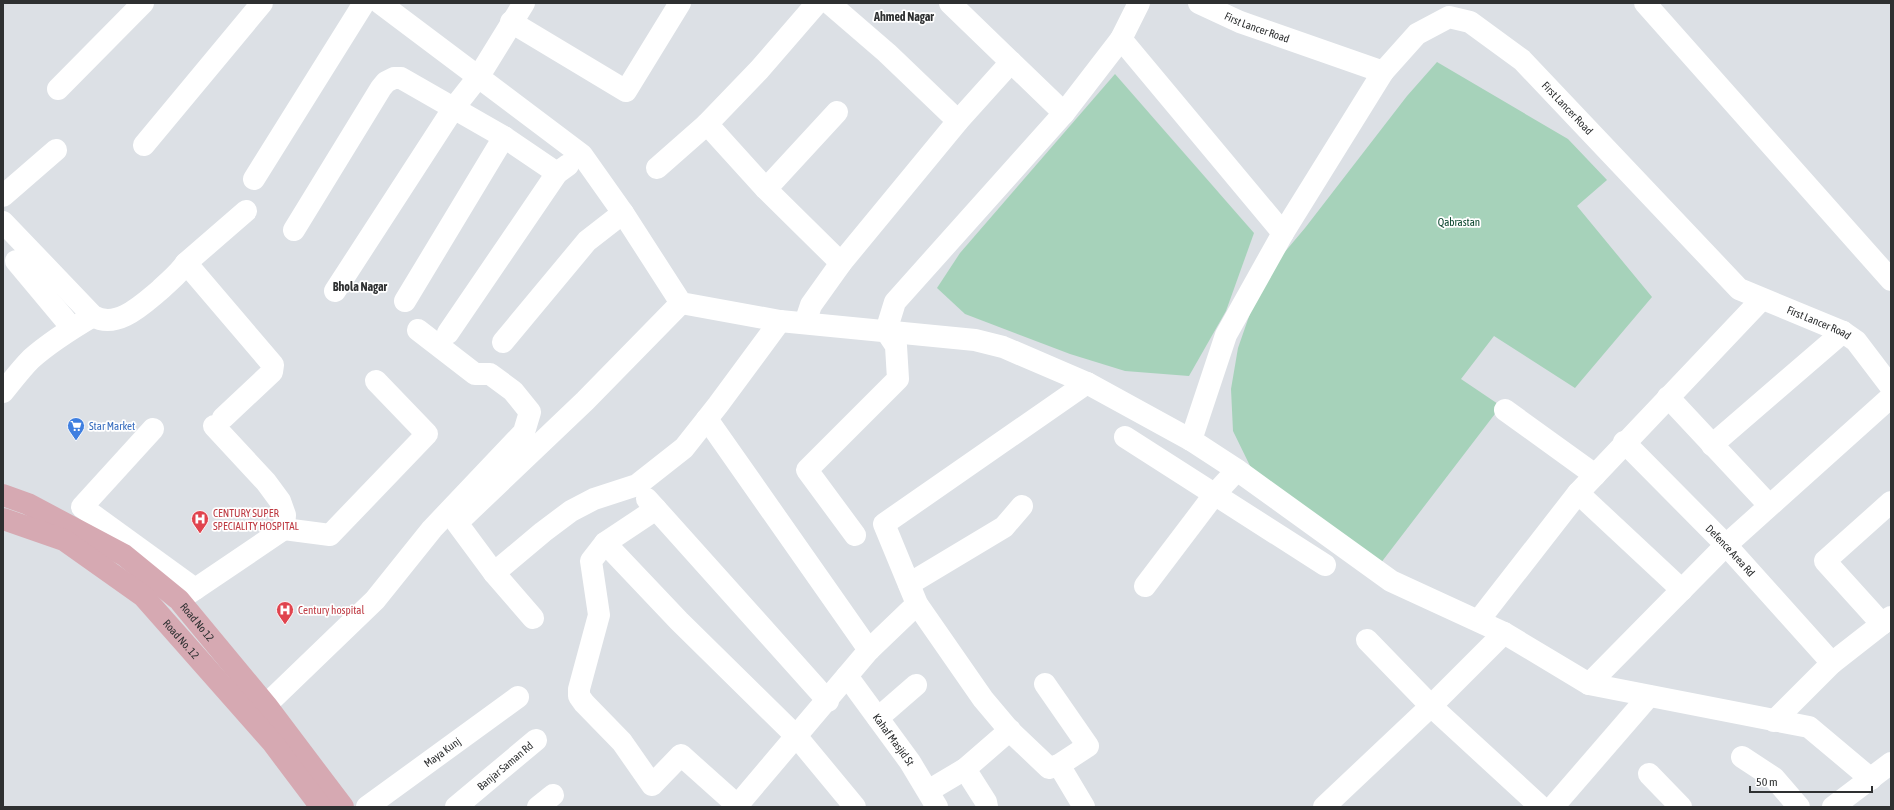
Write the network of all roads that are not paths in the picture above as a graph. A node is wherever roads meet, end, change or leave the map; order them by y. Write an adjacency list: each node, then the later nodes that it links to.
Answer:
1 (143, 3): 19 (street)
2 (262, 3): 26 (street)
3 (364, 3): 31 (street)
4 (380, 3): 18 (street)
5 (524, 3): 14 (street)
6 (680, 3): 14 (street)
7 (817, 3): 24 (street)
8 (829, 3): 23 (street)
9 (950, 3): 16 (street)
10 (1139, 3): 15 (street)
11 (1199, 3): 17 (street, First Lancer Road)
12 (1645, 3): 42 (street)
13 (1466, 13): 17 (street, First Lancer Road); 44 (street, First Lancer Road)
14 (511, 22): 18 (street)
15 (1121, 39): 22 (street); 38 (street)
16 (1011, 62): 22 (street); 23 (street)
17 (1383, 72): 38 (street)
18 (479, 76): 20 (street); 28 (street)
19 (58, 89)
20 (453, 109): 25 (street); 37 (street); 43 (street)
21 (837, 112): 32 (street)
22 (1064, 113): 52 (street)
23 (958, 121): 41 (street)
24 (707, 124): 29 (street); 32 (street)
25 (504, 137): 30 (street); 45 (street)
26 (144, 145)
27 (56, 150): 33 (street)
28 (582, 155): 30 (street); 35 (street)
29 (657, 168)
30 (556, 173): 54 (street)
31 (254, 178)
32 (766, 189): 41 (street)
33 (3, 196)
34 (246, 211): 40 (street)
35 (623, 213): 46 (street); 55 (street)
36 (3, 222): 47 (street)
37 (294, 230)
38 (1283, 233): 66 (street)
39 (16, 261): 50 (street)
40 (186, 263): 47 (street); 80 (street)
41 (841, 263): 49 (street)
42 (1891, 280)
43 (335, 291)
44 (1762, 299): 53 (street, First Lancer Road); 60 (street)
45 (405, 300)
46 (681, 303): 48 (street); 85 (street)
47 (93, 316): 50 (street)
48 (780, 321): 49 (street); 63 (street)
49 (805, 323): 52 (street)
50 (72, 328): 59 (street)
51 (418, 330): 105 (street)
52 (886, 331): 57 (street); 81 (street)
53 (1843, 332): 58 (street, First Lancer Road); 68 (street)
54 (448, 333)
55 (503, 342)
56 (376, 381): 80 (street)
57 (1088, 383): 66 (street); 86 (street)
58 (1891, 387)
59 (3, 392)
60 (1668, 397): 67 (street); 68 (street)
61 (1891, 397): 76 (street)
62 (1505, 410): 70 (street)
63 (707, 419): 71 (street); 96 (street)
64 (153, 429): 89 (street)
65 (1125, 437): 73 (street)
66 (1191, 440): 69 (street)
67 (1624, 442): 70 (street); 83 (street, Defence Area Rd)
68 (1712, 445): 76 (street)
69 (1237, 470): 73 (street); 92 (street)
70 (1595, 475): 72 (street)
71 (637, 485): 78 (street); 85 (street)
72 (1578, 493): 88 (street); 92 (street)
73 (1214, 494): 84 (street); 87 (street)
74 (3, 495): 89 (main road, Road No 12)
75 (1891, 502): 93 (street)
76 (1769, 505): 83 (street)
77 (1022, 506): 86 (street)
78 (656, 510): 82 (street); 104 (street)
79 (3, 518): 110 (main road, Road No. 12)
80 (284, 528): 89 (street)
81 (855, 535)
82 (605, 543): 111 (street); 120 (street)
83 (1726, 545): 88 (street); 97 (street, Defence Area Rd)
84 (1325, 565)
85 (494, 573): 91 (street)
86 (909, 584): 90 (street)
87 (1145, 586)
88 (1682, 590): 100 (street)
89 (187, 594): 105 (main road, Road No 12)
90 (917, 604): 96 (street); 109 (street)
91 (533, 618)
92 (1479, 620): 94 (street)
93 (1886, 620): 97 (street)
94 (1504, 633): 100 (street); 106 (street)
95 (1367, 640): 106 (street)
96 (869, 650): 98 (street)
97 (1832, 663): 108 (street)
98 (847, 676): 104 (street); 107 (street, Kahaf Masjid St)
99 (1046, 684): 115 (street)
100 (1589, 684): 102 (street)
101 (916, 685): 107 (street)
102 (1649, 696): 108 (street); 130 (street)
103 (518, 697): 123 (street, Maya Kunj)
104 (828, 700): 111 (street)
105 (266, 705): 110 (main road, Road No 12)
106 (1431, 706): 128 (street); 129 (street)
107 (878, 718): 119 (street, Kahaf Masjid St)
108 (1774, 721): 118 (street)
109 (1010, 730): 115 (street); 116 (street)
110 (279, 737): 121 (main road, Road No. 12); 122 (main road, Road No 12)
111 (797, 737): 120 (street); 125 (street)
112 (536, 740): 124 (street, Banjar Saman Rd)
113 (1742, 757): 132 (street)
114 (1891, 763): 118 (street)
115 (1059, 765): 127 (street)
116 (965, 769): 119 (street); 126 (street)
117 (1649, 774): 131 (street)
118 (1871, 779): 133 (street)
119 (932, 799)
120 (737, 806)
121 (321, 807)
122 (343, 807)
123 (367, 807)
124 (456, 807)
125 (855, 807)
126 (987, 807)
127 (1084, 807)
128 (1324, 807)
129 (1541, 807)
130 (1553, 807)
131 (1682, 807)
132 (1799, 807)
133 (1832, 807)

